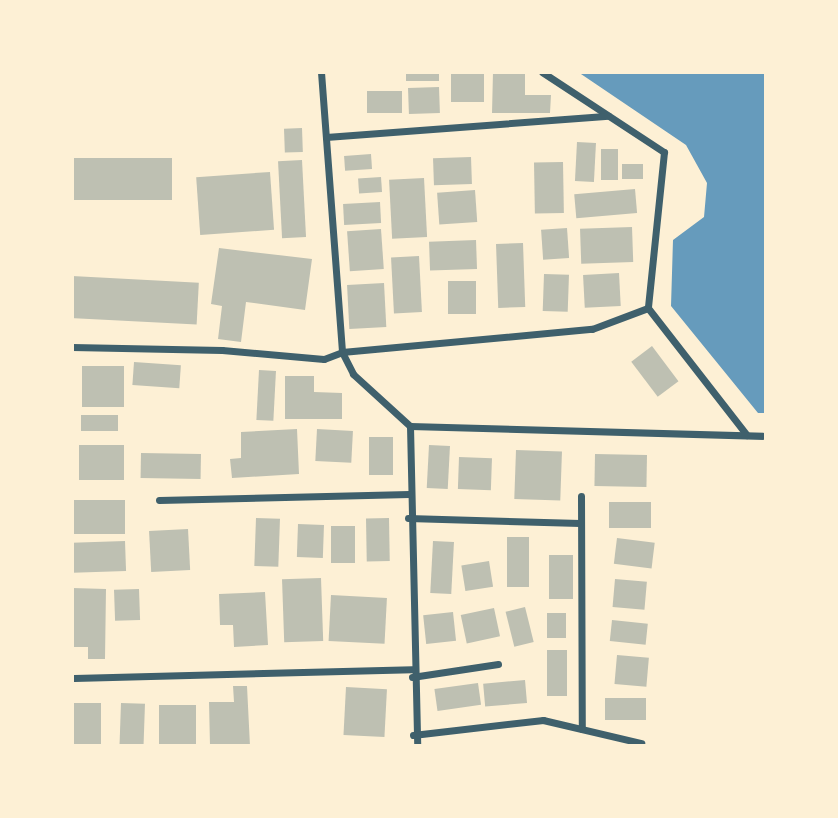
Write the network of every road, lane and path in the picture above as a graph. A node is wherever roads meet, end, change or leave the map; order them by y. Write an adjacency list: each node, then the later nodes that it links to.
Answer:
1 (321, 72): 4 (street)
2 (541, 72): 3 (street)
3 (609, 116): 4 (street); 5 (street)
4 (326, 137): 7 (street)
5 (648, 308): 7 (street); 9 (street)
6 (72, 347): 7 (street)
7 (342, 352): 8 (street)
8 (410, 426): 9 (street); 11 (street)
9 (747, 435): 10 (street)
10 (766, 436)
11 (409, 494): 13 (street); 14 (street)
12 (580, 496): 15 (street)
13 (159, 500)
14 (408, 518): 15 (street); 17 (street)
15 (580, 523): 19 (street)
16 (498, 664): 17 (street)
17 (412, 673): 18 (street); 20 (street)
18 (74, 678)
19 (582, 729): 20 (street); 21 (street)
20 (413, 735): 22 (street)
21 (641, 743)
22 (417, 746)

